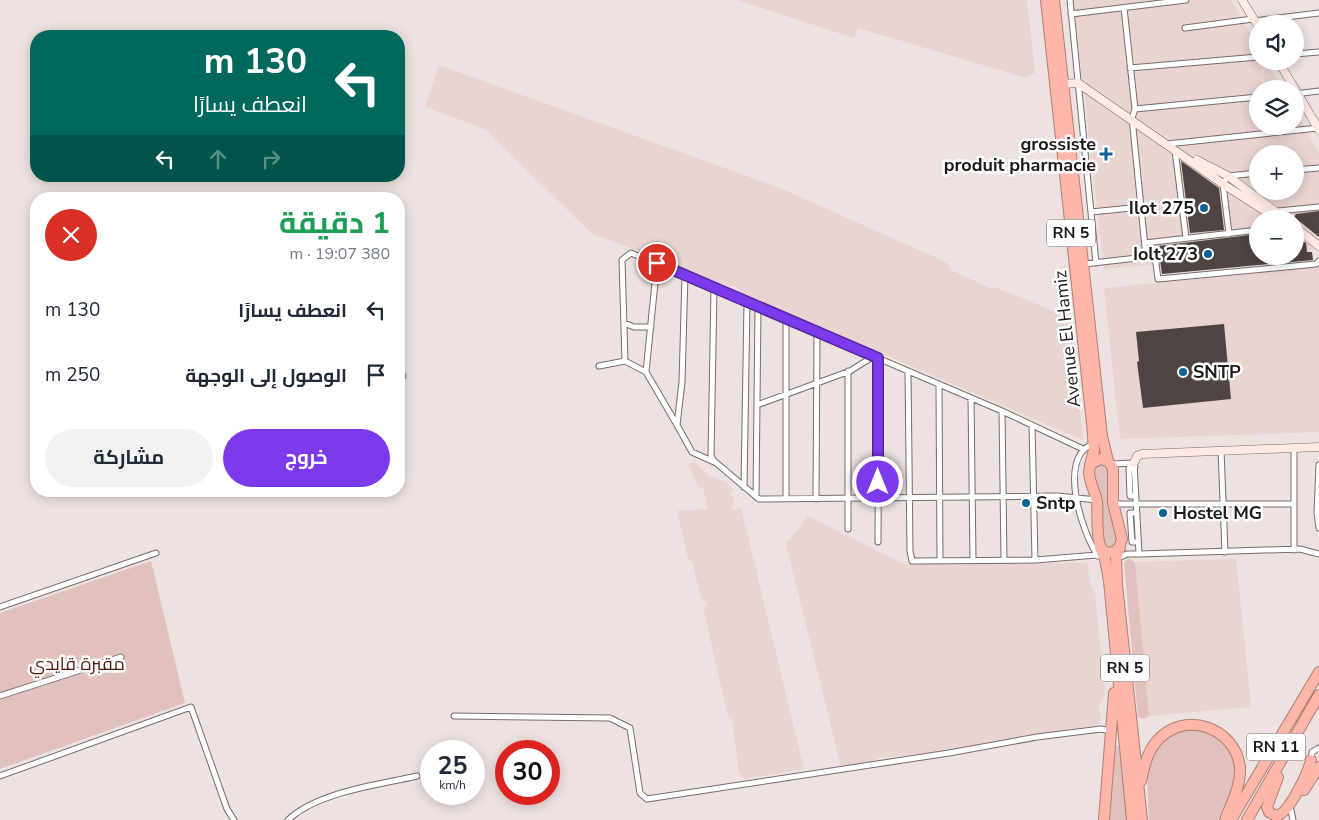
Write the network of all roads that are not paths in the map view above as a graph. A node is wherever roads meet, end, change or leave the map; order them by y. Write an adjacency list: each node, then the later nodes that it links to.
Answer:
1 (1046, 0): 72 (highway, Avenue El Hamiz / RN 5)
2 (1054, 0): 18 (highway, RN 5)
3 (1070, 0): 8 (street)
4 (1186, 0): 6 (street)
5 (1242, 0): 9 (street)
6 (1124, 8): 8 (street); 16 (street)
7 (1319, 12): 10 (street)
8 (1071, 14): 17 (street)
9 (1251, 15)
10 (1300, 15)
11 (1249, 23): 12 (street)
12 (1185, 28)
13 (1319, 52): 14 (street)
14 (1304, 53)
15 (1249, 58): 16 (street)
16 (1130, 68): 23 (street)
17 (1078, 82): 18 (street); 24 (street); 38 (street)
18 (1063, 84): 49 (highway, RN 5)
19 (1319, 90): 20 (street)
20 (1304, 91)
21 (1249, 98): 23 (street)
22 (1304, 105): 25 (street)
23 (1135, 109): 24 (street)
24 (1132, 118): 26 (street); 33 (street)
25 (1318, 129): 26 (street)
26 (1167, 144): 27 (street)
27 (1175, 149): 31 (street); 32 (street); 42 (street)
28 (1319, 168): 29 (street)
29 (1304, 169)
30 (1249, 174): 31 (street)
31 (1228, 176): 32 (street); 36 (street)
32 (1223, 184): 35 (street); 40 (street)
33 (1141, 206): 38 (street); 43 (street)
34 (1319, 207): 37 (street)
35 (1263, 210)
36 (1277, 210)
37 (1288, 210)
38 (1091, 212): 48 (street)
39 (1249, 231): 40 (street)
40 (1229, 234): 42 (street)
41 (1304, 234): 44 (street)
42 (1186, 238): 43 (street)
43 (1145, 243): 45 (street)
44 (1319, 246)
45 (1146, 257): 46 (street); 48 (street)
46 (1319, 261)
47 (657, 263): 50 (street); 55 (street); 56 (street)
48 (1096, 263): 49 (street)
49 (1084, 264): 78 (highway, RN 5)
50 (685, 275): 51 (street); 70 (street)
51 (714, 288): 52 (street); 77 (street)
52 (747, 302): 53 (street); 82 (street)
53 (758, 306): 54 (street); 68 (street)
54 (786, 318): 57 (street); 66 (street)
55 (624, 323): 56 (street); 59 (street)
56 (651, 327): 63 (street)
57 (817, 332): 58 (street); 64 (street)
58 (876, 357): 61 (street); 62 (street); 91 (street)
59 (626, 361): 60 (street); 63 (street)
60 (599, 366)
61 (848, 371): 64 (street); 90 (street)
62 (908, 371): 65 (street); 92 (street)
63 (646, 372): 70 (street)
64 (816, 383): 66 (street); 89 (street)
65 (939, 384): 67 (street); 93 (street)
66 (786, 394): 68 (street); 88 (street)
67 (971, 398): 69 (street); 85 (street)
68 (757, 405): 84 (street)
69 (1002, 411): 71 (street); 86 (street)
70 (677, 425): 77 (street)
71 (1032, 425): 75 (street); 83 (street)
72 (1094, 444): 75 (street); 79 (highway, Avenue El Hamiz / RN 5)
73 (1319, 447): 74 (street)
74 (1294, 448): 76 (street); 98 (street)
75 (1084, 449): 87 (street)
76 (1221, 450): 80 (street); 97 (street)
77 (716, 463): 82 (street)
78 (1110, 463): 79 (highway); 80 (street); 95 (highway)
79 (1090, 465): 94 (highway, Avenue El Hamiz)
80 (1134, 465): 96 (street)
81 (1319, 466): 99 (street)
82 (744, 487): 84 (street)
83 (1033, 496): 86 (street); 87 (street); 113 (street)
84 (756, 497): 88 (street)
85 (972, 498): 86 (street); 93 (street); 111 (street)
86 (1003, 498): 112 (street)
87 (1078, 498): 94 (street); 104 (street)
88 (786, 499): 89 (street)
89 (816, 499): 90 (street)
90 (848, 499): 91 (street); 100 (street)
91 (878, 499): 92 (street); 101 (street)
92 (909, 499): 93 (street); 110 (street)
93 (940, 499): 110 (street)
94 (1097, 500): 104 (highway, Avenue El Hamiz)
95 (1113, 504): 96 (street); 102 (highway)
96 (1136, 504): 97 (street); 107 (street)
97 (1223, 504): 98 (street); 106 (street)
98 (1293, 504): 103 (street)
99 (1319, 528)
100 (848, 530)
101 (878, 542)
102 (1120, 546): 104 (highway); 109 (highway, RN 5)
103 (1294, 550): 106 (street); 108 (street)
104 (1098, 551): 113 (street); 116 (highway, RN 5)
105 (156, 552): 114 (street)
106 (1225, 552): 107 (street)
107 (1138, 554): 109 (street)
108 (1319, 554)
109 (1116, 559): 127 (highway, RN 5)
110 (940, 560): 111 (street)
111 (973, 560): 112 (street)
112 (1004, 560): 113 (street)
113 (1035, 560)
114 (0, 607)
115 (121, 657): 119 (street)
116 (1116, 665): 121 (highway); 132 (highway, RN 5)
117 (1319, 672): 135 (highway, RN 11)
118 (1319, 695): 123 (highway, RN 11)
119 (0, 696)
120 (454, 716): 121 (street)
121 (1111, 731): 131 (highway)
122 (1319, 748): 124 (street)
123 (1285, 757): 124 (highway); 136 (highway, RN 11)
124 (1316, 764): 128 (highway)
125 (0, 776): 129 (street)
126 (417, 776): 130 (street)
127 (1139, 789): 133 (highway, RN 5); 134 (highway)
128 (1292, 815): 137 (highway)
129 (234, 820)
130 (288, 820)
131 (1104, 820)
132 (1132, 820)
133 (1142, 820)
134 (1225, 820)
135 (1231, 820)
136 (1247, 820)
137 (1286, 820)

